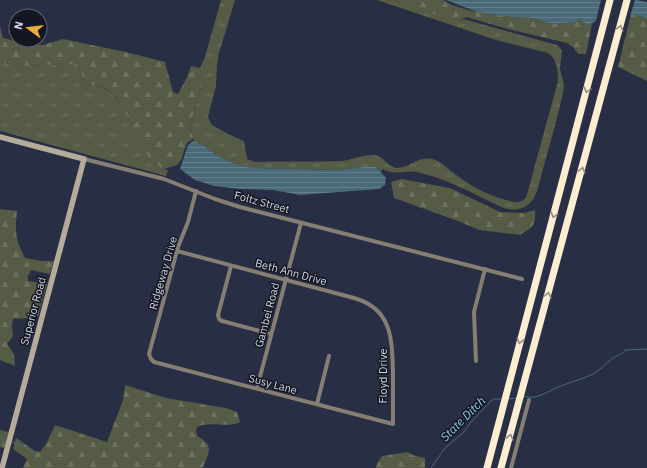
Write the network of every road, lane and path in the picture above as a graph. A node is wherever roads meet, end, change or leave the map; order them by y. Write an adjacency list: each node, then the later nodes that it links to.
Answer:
1 (610, 0): 22 (highway, one-way to 22)
2 (627, 0): 23 (highway, one-way to 2)
3 (0, 137): 4 (street, Foltz Street)
4 (84, 159): 5 (street, Foltz Street); 21 (street, Superior Road)
5 (196, 192): 6 (street, Foltz Street); 7 (street, Ridgeway Drive)
6 (301, 223): 9 (street, Foltz Street); 11 (street, Gambel Road)
7 (177, 251): 8 (street, Beth Ann Drive); 15 (street, Ridgeway Drive)
8 (232, 266): 11 (street, Beth Ann Drive); 13 (street)
9 (485, 269): 10 (street, Foltz Street); 16 (street)
10 (522, 279)
11 (286, 280): 12 (street, Beth Ann Drive); 13 (street, Gambel Road)
12 (388, 328): 20 (street, Floyd Drive)
13 (271, 334): 17 (street, Gambel Road)
14 (329, 356): 19 (street)
15 (150, 359): 17 (street, Susy Lane)
16 (476, 361)
17 (257, 388): 19 (street, Susy Lane)
18 (529, 400): 24 (street)
19 (317, 404): 20 (street, Susy Lane)
20 (393, 424)
21 (2, 468)
22 (487, 468)
23 (501, 468)
24 (511, 468)

